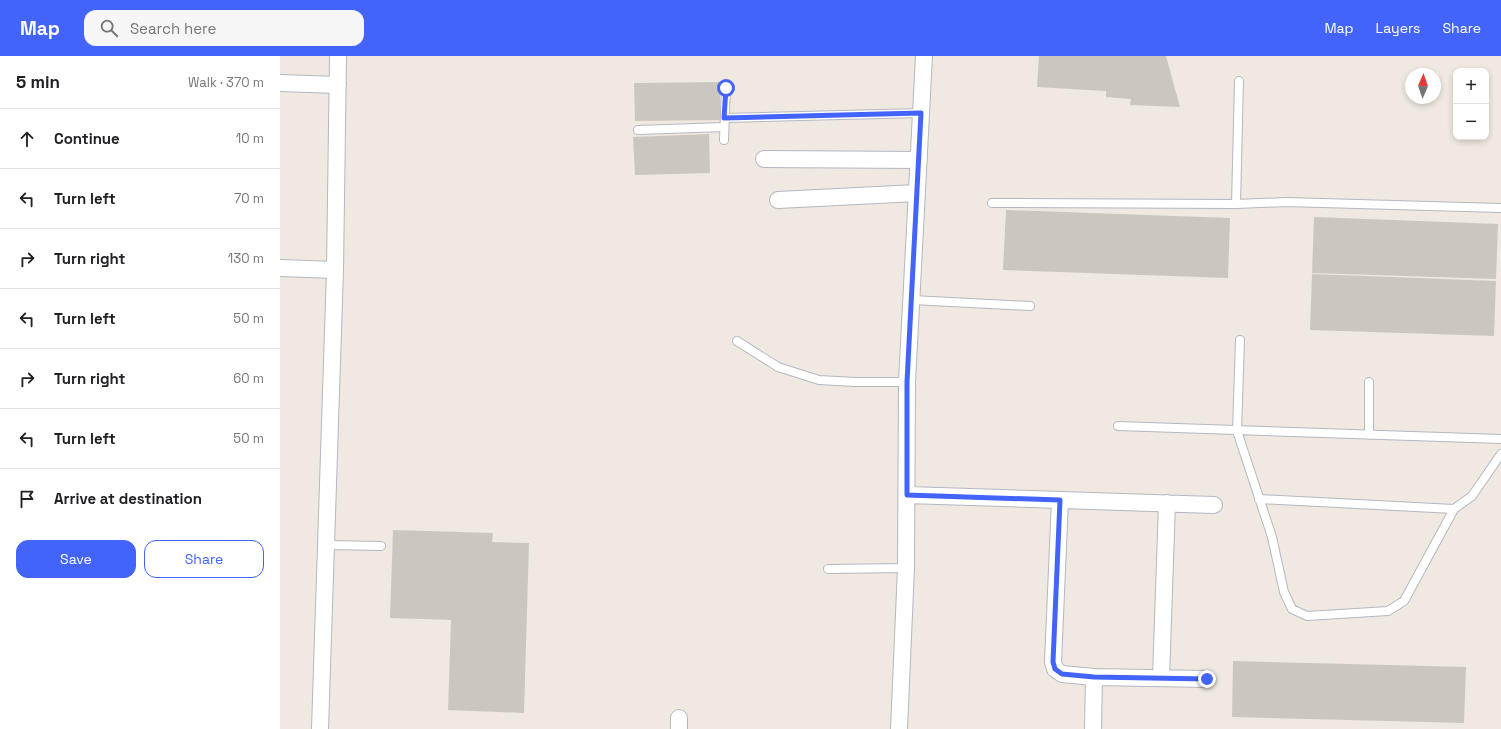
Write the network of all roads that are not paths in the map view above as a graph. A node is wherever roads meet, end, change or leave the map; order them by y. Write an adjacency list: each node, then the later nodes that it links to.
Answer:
1 (338, 56): 5 (street)
2 (924, 56): 7 (street)
3 (1239, 81): 16 (lane)
4 (280, 83): 5 (street)
5 (338, 85): 19 (street)
6 (726, 88): 8 (lane)
7 (921, 113): 8 (lane); 12 (street)
8 (724, 123): 9 (lane); 10 (lane)
9 (638, 130)
10 (724, 140)
11 (764, 159): 12 (street)
12 (919, 160): 13 (street)
13 (917, 193): 14 (street); 20 (street)
14 (778, 200)
15 (992, 203): 16 (lane)
16 (1236, 204): 17 (lane)
17 (1501, 208)
18 (280, 268): 19 (street)
19 (335, 270): 37 (street)
20 (912, 300): 21 (lane); 24 (street)
21 (1030, 306)
22 (1240, 340): 27 (lane)
23 (737, 341): 24 (lane)
24 (907, 382): 31 (street)
25 (1369, 382): 28 (lane)
26 (1118, 426): 27 (lane)
27 (1237, 430): 28 (lane); 32 (lane)
28 (1369, 434): 29 (lane)
29 (1501, 439)
30 (1501, 454): 36 (lane)
31 (907, 495): 33 (street); 39 (street)
32 (1259, 499): 36 (lane); 36 (lane)
33 (1060, 500): 34 (street); 41 (street)
34 (1167, 503): 35 (street); 42 (street)
35 (1214, 505)
36 (1454, 509)
37 (326, 545): 38 (lane); 44 (street)
38 (381, 546)
39 (906, 568): 40 (lane); 45 (street)
40 (828, 569)
41 (1094, 677): 42 (street); 46 (street)
42 (1161, 678): 43 (street)
43 (1207, 679)
44 (320, 729)
45 (899, 729)
46 (1093, 729)

